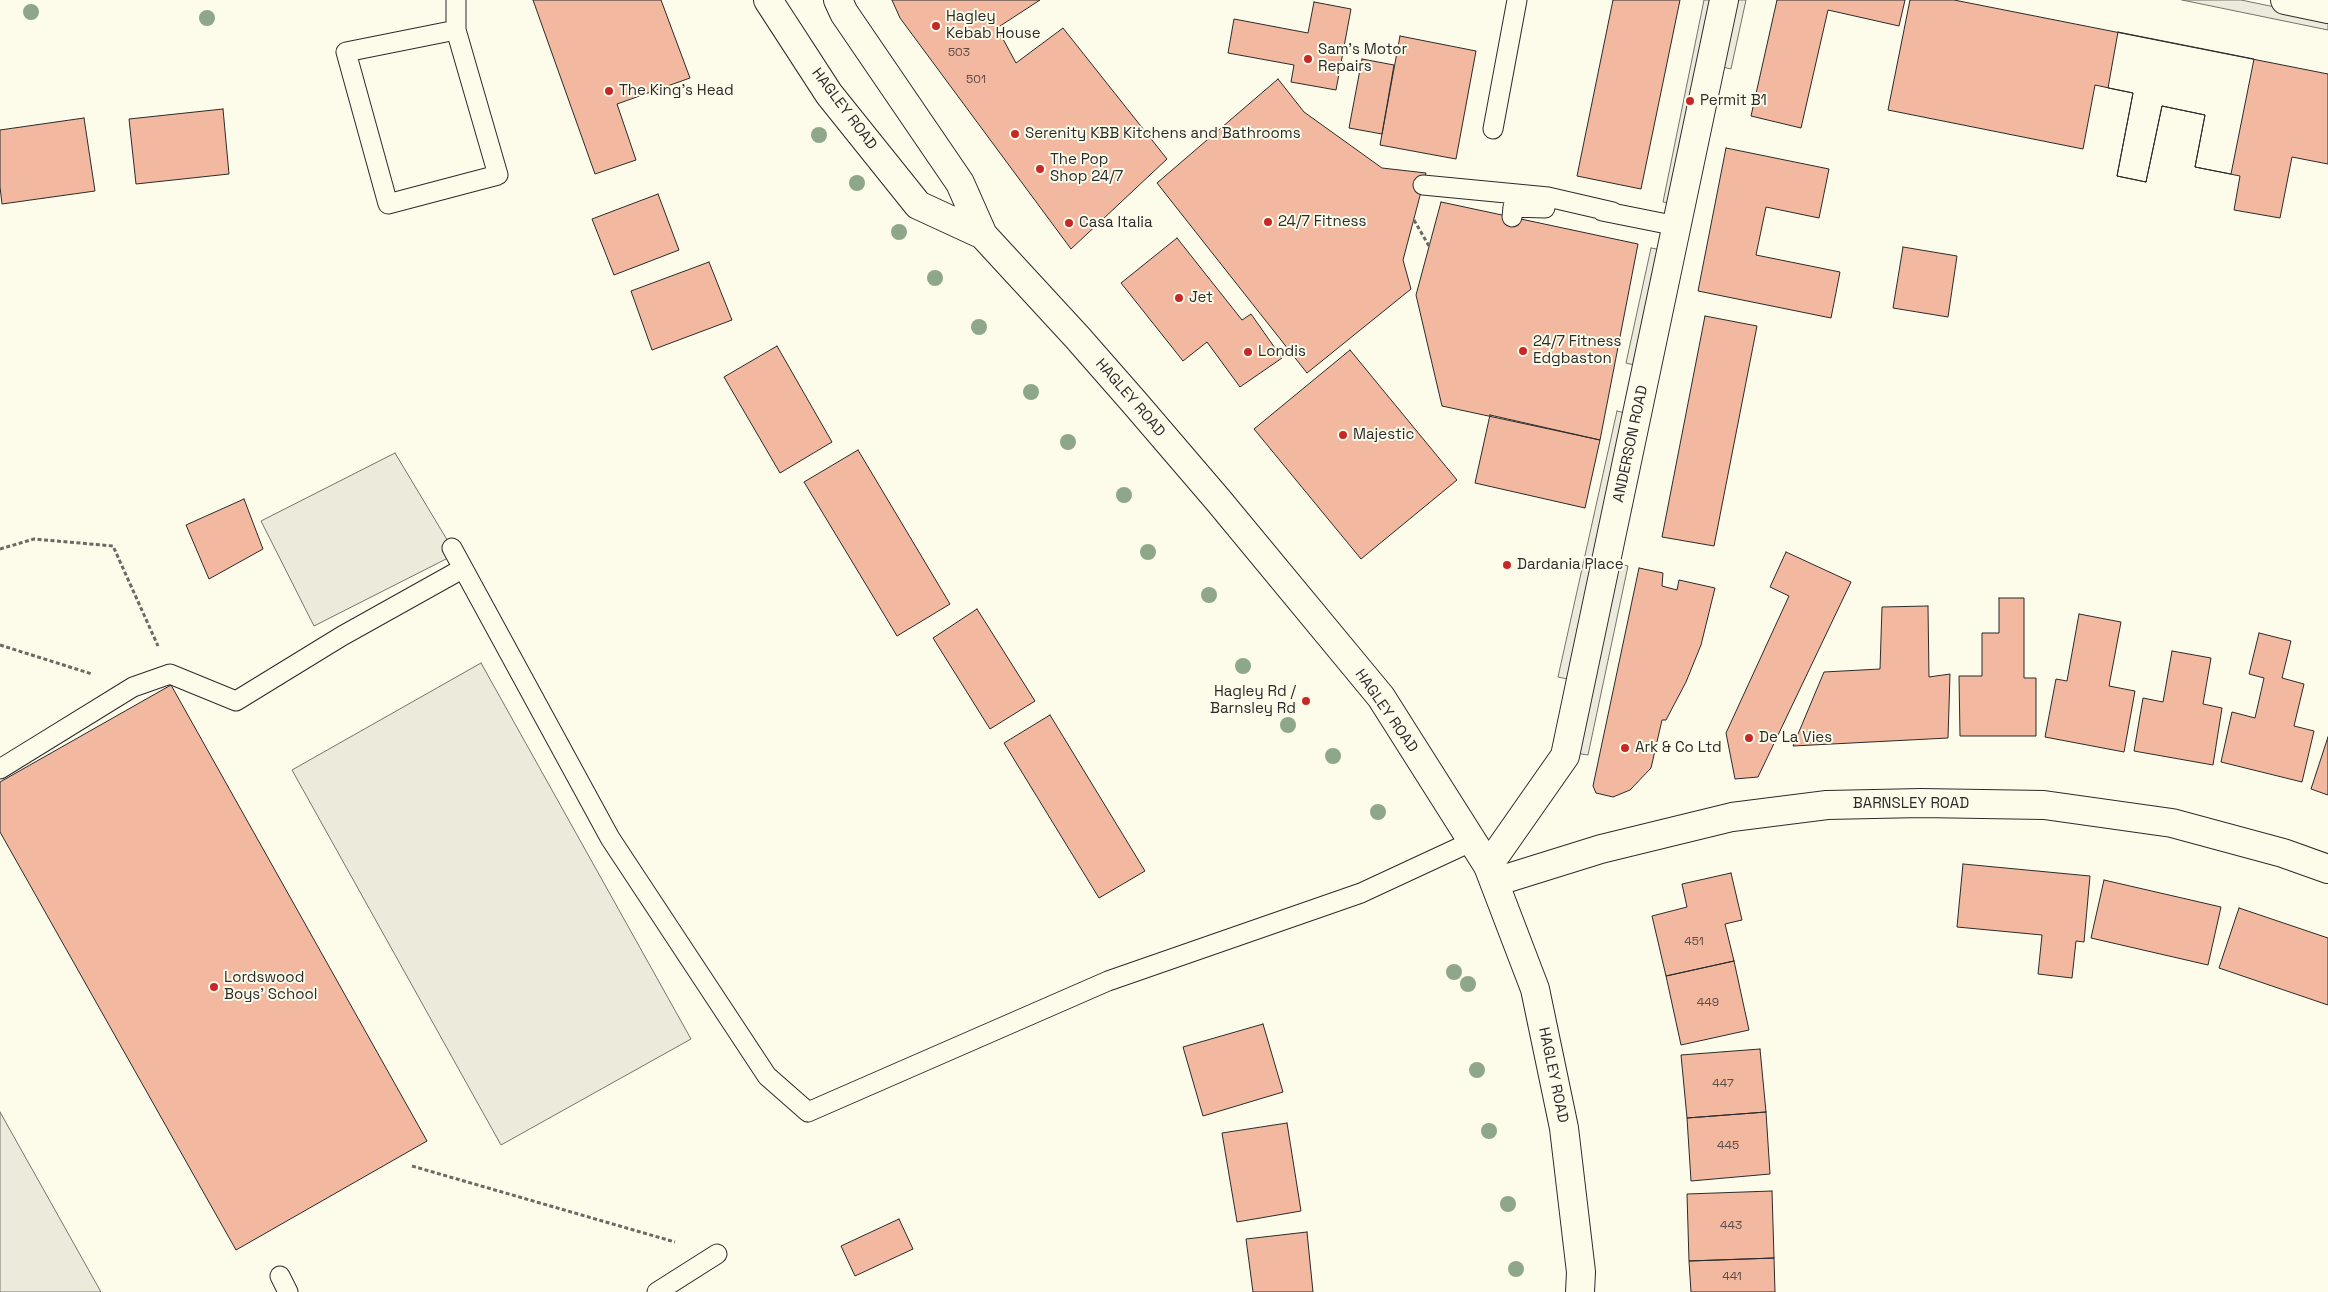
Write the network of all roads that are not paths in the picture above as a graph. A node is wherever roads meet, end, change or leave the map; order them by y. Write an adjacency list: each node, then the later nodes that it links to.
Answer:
1 (456, 0): 8 (lane)
2 (768, 0): 14 (main road, HAGLEY ROAD)
3 (838, 0): 14 (main road, HAGLEY ROAD)
4 (1517, 0): 9 (lane)
5 (1724, 0): 13 (main road, ANDERSON ROAD)
6 (2285, 0): 7 (main road)
7 (2328, 9)
8 (456, 30): 8 (lane)
9 (1493, 130)
10 (1423, 185): 11 (lane)
11 (1613, 212): 12 (lane); 13 (lane)
12 (1512, 217)
13 (1677, 226): 20 (main road, ANDERSON ROAD)
14 (983, 235): 18 (main road, HAGLEY ROAD)
15 (452, 548): 16 (lane)
16 (462, 569): 17 (lane); 18 (lane)
17 (0, 769)
18 (1473, 842): 20 (main road, HAGLEY ROAD)
19 (2328, 869): 20 (main road, BARNSLEY ROAD)
20 (1492, 874): 23 (main road, HAGLEY ROAD)
21 (717, 1254): 22 (lane)
22 (657, 1292)
23 (1580, 1292)

